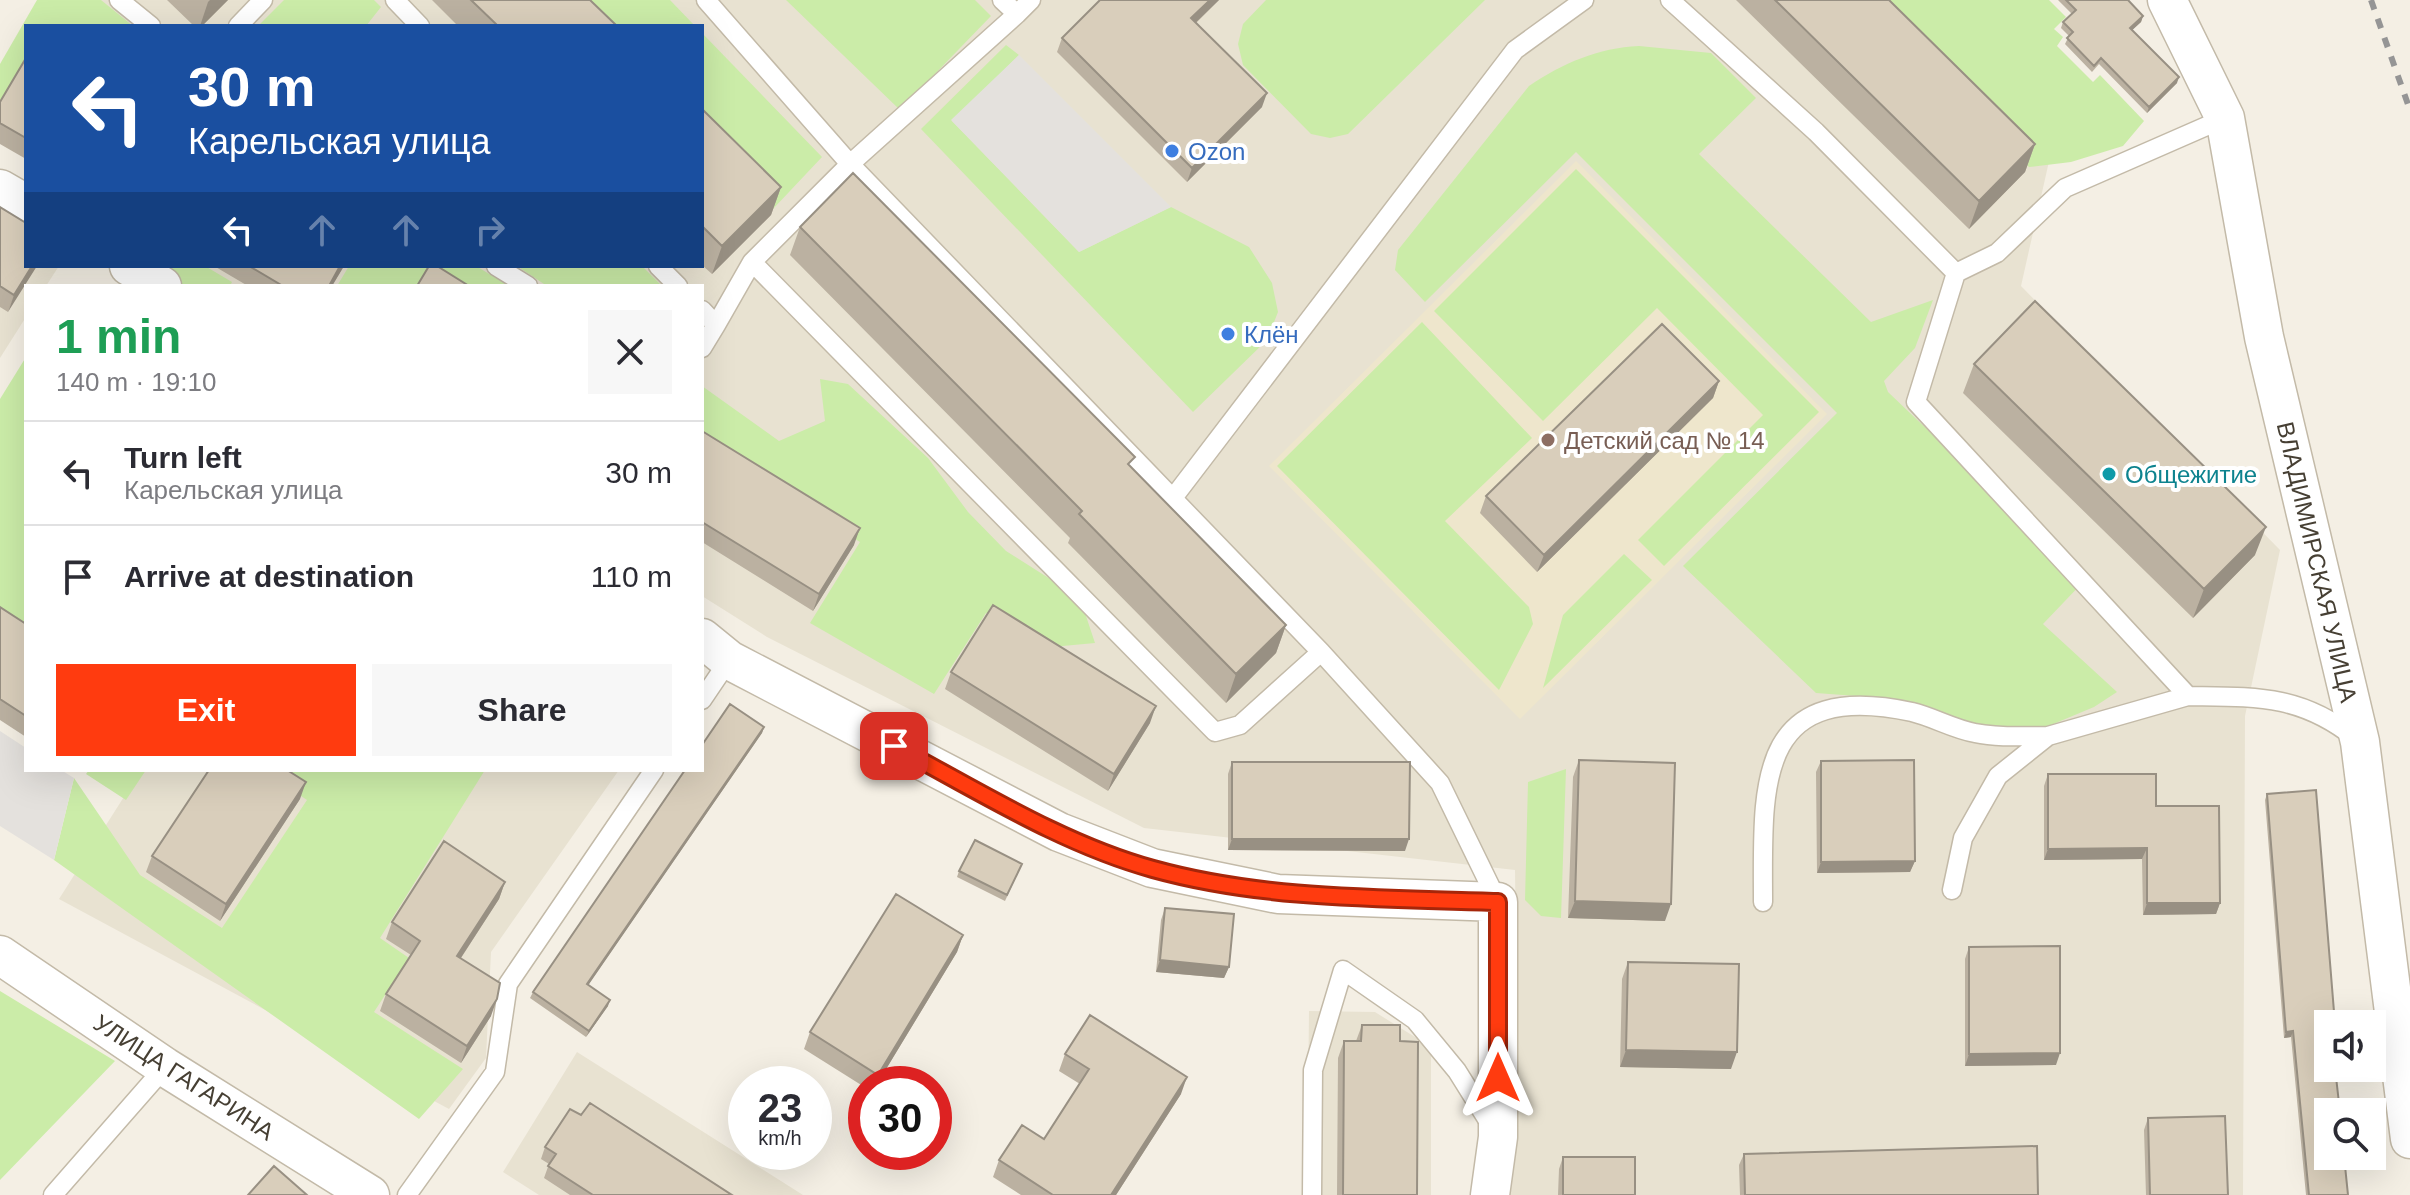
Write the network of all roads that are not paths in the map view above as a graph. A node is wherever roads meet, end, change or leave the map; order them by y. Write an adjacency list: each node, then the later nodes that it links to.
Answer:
1 (119, 0): 11 (lane)
2 (263, 0): 12 (lane)
3 (395, 0): 13 (lane)
4 (706, 0): 15 (lane)
5 (1002, 0): 10 (lane)
6 (1031, 0): 10 (lane)
7 (1584, 0): 27 (lane)
8 (1670, 0): 21 (lane)
9 (2167, 0): 14 (street, ВЛАДИМИРСКАЯ УЛИЦА)
10 (1017, 14): 15 (lane)
11 (149, 24)
12 (240, 24)
13 (418, 24)
14 (2225, 118): 21 (lane); 33 (street, ВЛАДИМИРСКАЯ УЛИЦА)
15 (850, 164): 18 (lane); 27 (lane)
16 (0, 189): 17 (street)
17 (24, 203)
18 (752, 262): 25 (lane); 29 (lane)
19 (499, 268): 22 (lane)
20 (660, 268): 23 (lane)
21 (1956, 273): 31 (lane)
22 (525, 284)
23 (676, 284)
24 (704, 312): 25 (lane)
25 (716, 325): 26 (lane)
26 (704, 345)
27 (1173, 498): 29 (lane)
28 (716, 649): 30 (lane); 36 (street)
29 (1321, 652): 36 (lane)
30 (704, 693)
31 (2188, 696): 32 (lane); 33 (lane)
32 (2048, 736): 35 (lane); 37 (lane)
33 (2360, 742): 41 (street, ВЛАДИМИРСКАЯ УЛИЦА)
34 (653, 772): 44 (lane)
35 (1952, 890)
36 (1498, 902): 40 (street)
37 (1763, 902)
38 (0, 955): 39 (street, УЛИЦА ГАГАРИНА)
39 (165, 1067): 42 (lane); 43 (street, УЛИЦА ГАГАРИНА)
40 (1498, 1137): 45 (lane); 46 (street)
41 (2410, 1139)
42 (53, 1195)
43 (370, 1195)
44 (407, 1195)
45 (1312, 1195)
46 (1490, 1195)

